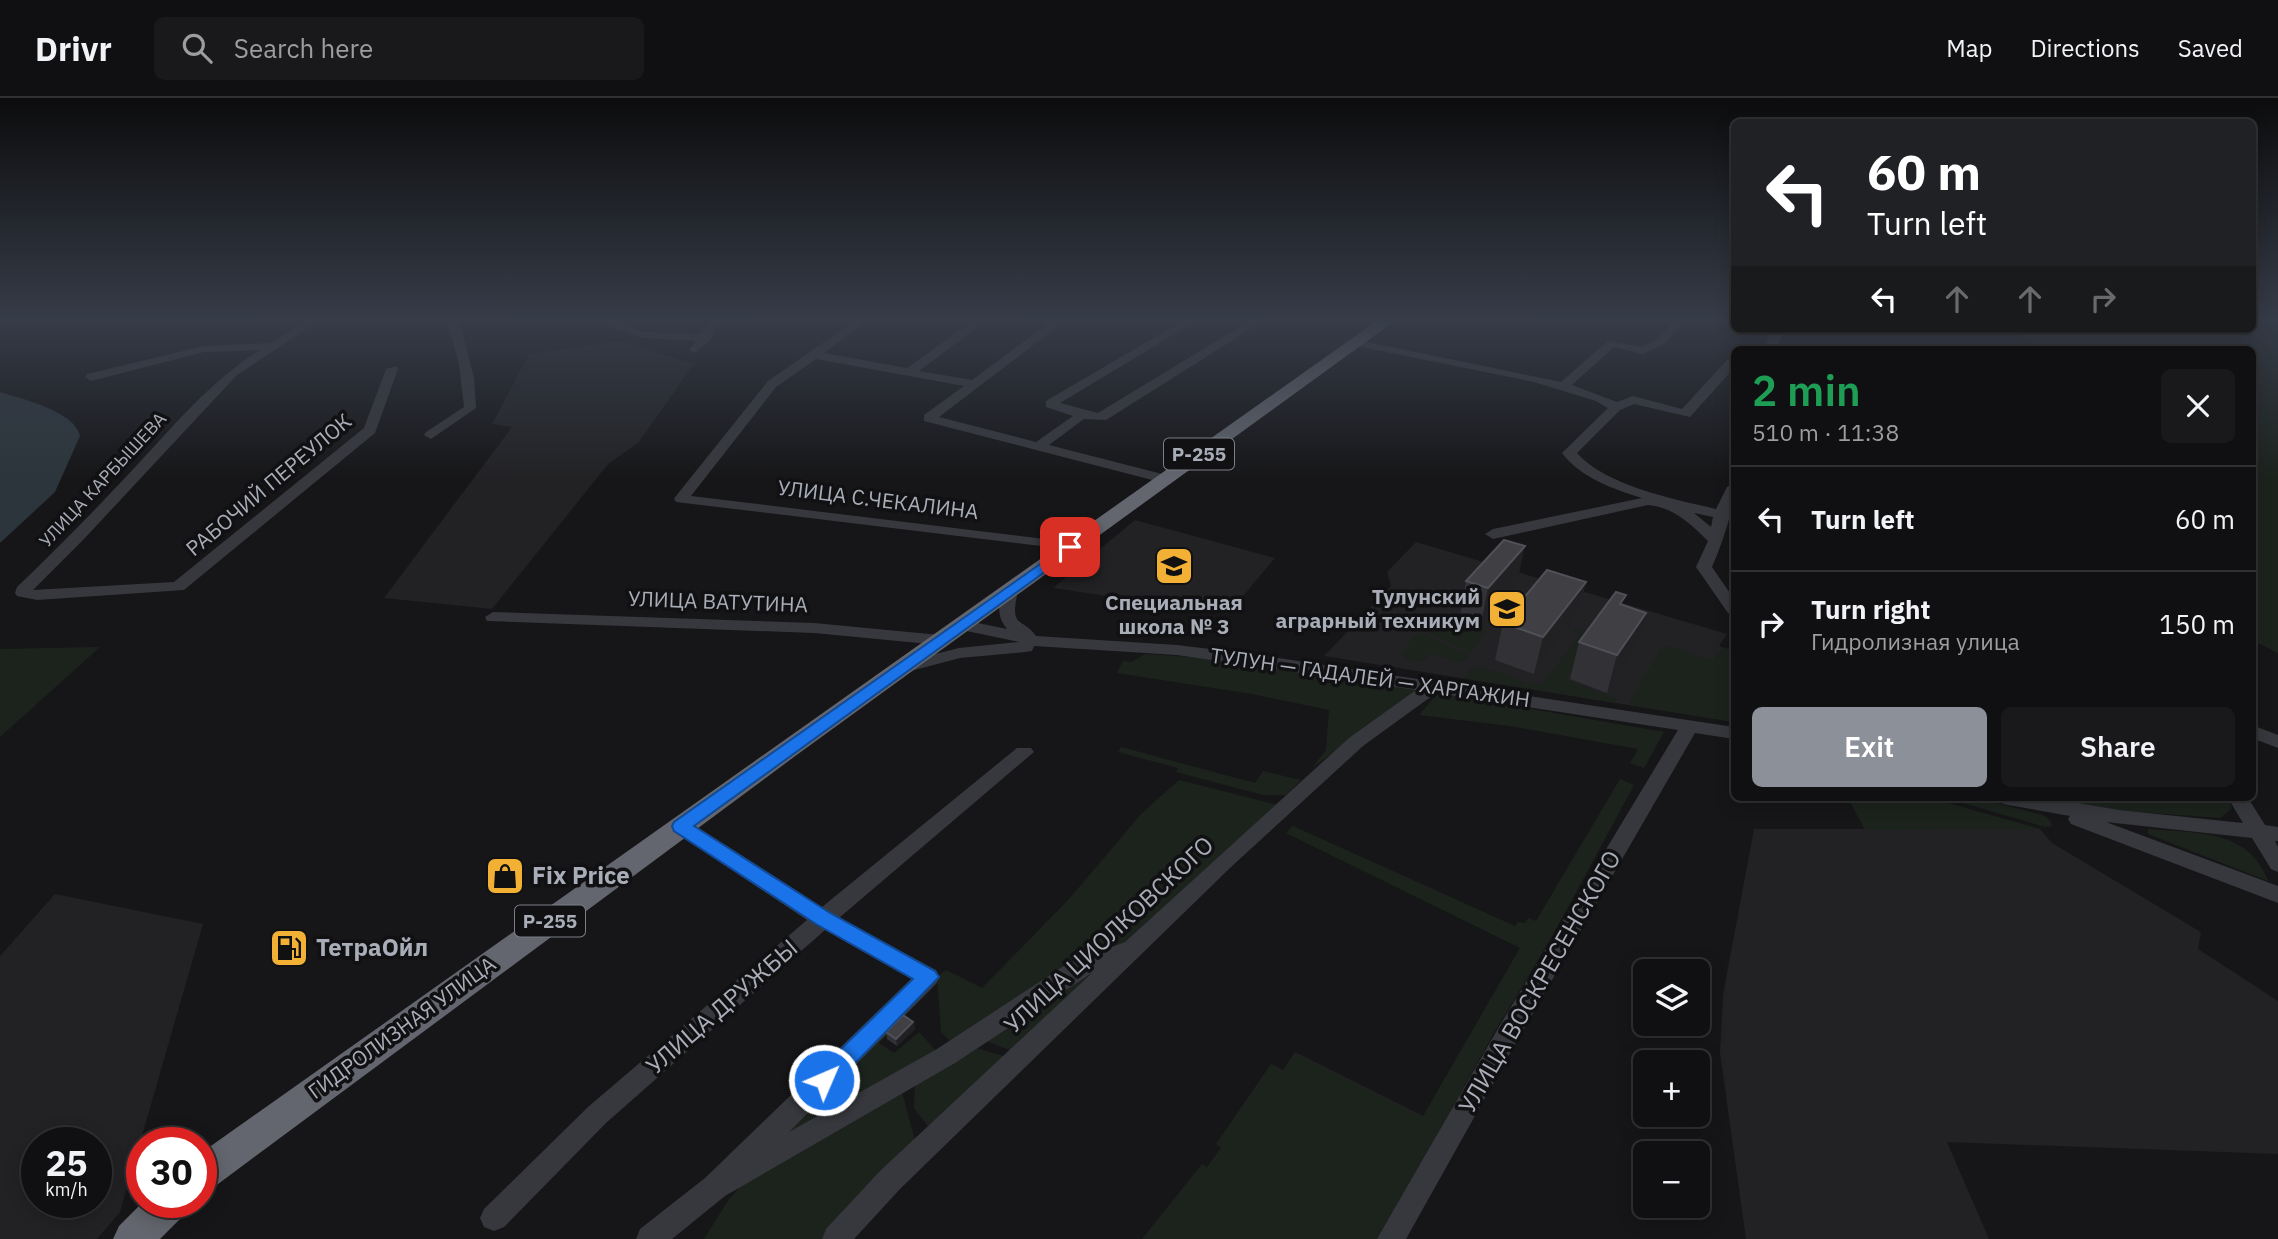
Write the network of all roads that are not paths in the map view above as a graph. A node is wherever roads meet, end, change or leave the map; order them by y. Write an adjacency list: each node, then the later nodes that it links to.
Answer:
1 (106, 373): 14 (street)
2 (232, 373): 28 (street, УЛИЦА КАРБЫШЕВА)
3 (390, 373): 28 (street, РАБОЧИЙ ПЕРЕУЛОК)
4 (466, 373): 19 (street)
5 (787, 373): 27 (street, УЛИЦА С.ЧЕКАЛИНА)
6 (922, 373): 15 (street)
7 (987, 373): 15 (street)
8 (1101, 373): 18 (street)
9 (1173, 373): 18 (street)
10 (1314, 373): 21 (highway, ГИДРОЛИЗНАЯ УЛИЦА / Р-255)
11 (1502, 373): 16 (street)
12 (1578, 373): 16 (street)
13 (1722, 373): 17 (street)
14 (91, 377)
15 (972, 384): 20 (street)
16 (1563, 386): 17 (street)
17 (1616, 407): 23 (street)
18 (1082, 415): 20 (street)
19 (432, 435)
20 (1037, 447): 21 (street)
21 (1165, 479): 27 (highway, ГИДРОЛИЗНАЯ УЛИЦА / Р-255)
22 (1731, 493): 24 (street)
23 (1664, 500): 24 (street); 25 (street); 26 (street)
24 (1721, 515): 26 (street)
25 (1493, 534)
26 (1716, 540): 30 (street)
27 (1070, 547): 29 (highway, ГИДРОЛИЗНАЯ УЛИЦА / Р-255)
28 (178, 587)
29 (1010, 591): 32 (highway, ГИДРОЛИЗНАЯ УЛИЦА / Р-255); 34 (street)
30 (1731, 606)
31 (493, 617): 33 (street, УЛИЦА ВАТУТИНА)
32 (963, 625): 33 (highway, ГИДРОЛИЗНАЯ УЛИЦА / Р-255); 34 (street, ТУЛУН — ГАДАЛЕЙ — ХАРГАЖИН)
33 (940, 640): 36 (highway, ГИДРОЛИЗНАЯ УЛИЦА / Р-255)
34 (1054, 643): 35 (street, ТУЛУН — ГАДАЛЕЙ — ХАРГАЖИН)
35 (1083, 645): 36 (street); 37 (street, ТУЛУН — ГАДАЛЕЙ — ХАРГАЖИН)
36 (900, 669): 46 (highway, ГИДРОЛИЗНАЯ УЛИЦА / Р-255)
37 (1433, 686): 38 (street, ТУЛУН — ГАДАЛЕЙ — ХАРГАЖИН); 51 (street, УЛИЦА ЦИОЛКОВСКОГО)
38 (1690, 726): 39 (street, ТУЛУН — ГАДАЛЕЙ — ХАРГАЖИН); 59 (street, УЛИЦА ВОСКРЕСЕНСКОГО)
39 (1731, 733)
40 (2256, 733): 41 (street)
41 (2278, 741)
42 (1024, 752): 50 (street, УЛИЦА ДРУЖБЫ)
43 (2021, 801): 49 (street)
44 (2024, 801): 47 (street)
45 (2241, 801): 47 (street)
46 (681, 826): 50 (street); 52 (highway, ГИДРОЛИЗНАЯ УЛИЦА / Р-255)
47 (2268, 833): 48 (street)
48 (2278, 864)
49 (2278, 895)
50 (823, 919): 53 (street); 54 (street, УЛИЦА ДРУЖБЫ)
51 (1133, 947): 53 (street); 58 (street, УЛИЦА ЦИОЛКОВСКОГО)
52 (217, 1163)
53 (715, 1187): 57 (street)
54 (494, 1217)
55 (154, 1218): 56 (highway)
56 (133, 1239)
57 (650, 1239)
58 (836, 1239)
59 (1391, 1239)

